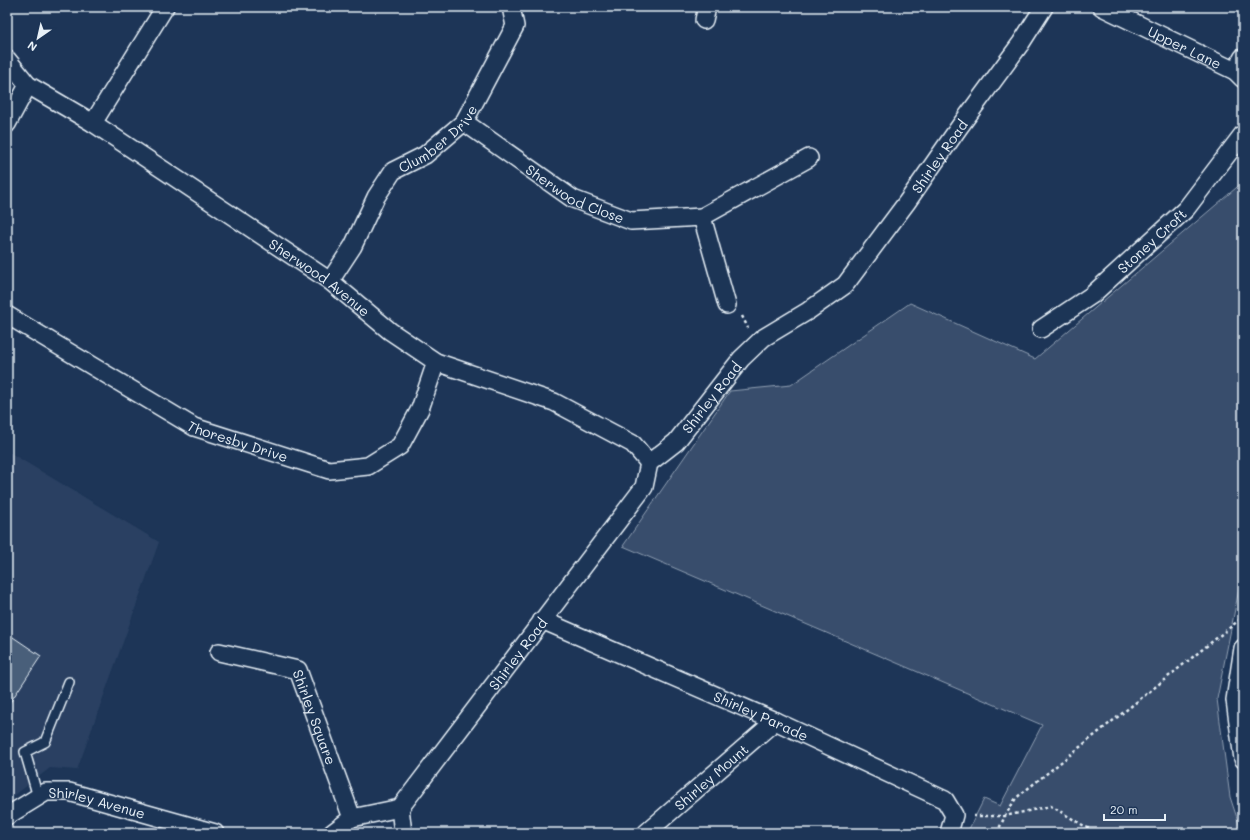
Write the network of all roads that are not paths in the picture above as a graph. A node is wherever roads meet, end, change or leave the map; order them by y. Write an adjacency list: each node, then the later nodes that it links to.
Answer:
1 (165, 7): 9 (street)
2 (511, 7): 8 (street, Clumber Drive)
3 (1044, 7): 19 (street, Shirley Road)
4 (1102, 7): 6 (street, Upper Lane)
5 (7, 59): 7 (street, Sherwood Avenue)
6 (1240, 69)
7 (28, 85): 9 (street, Sherwood Avenue); 10 (street)
8 (464, 122): 13 (street, Sherwood Close); 14 (street, Clumber Drive)
9 (93, 123): 14 (street, Sherwood Avenue)
10 (7, 124)
11 (1243, 134): 17 (street, Stoney Croft)
12 (809, 158): 13 (street, Sherwood Close)
13 (702, 217): 15 (street)
14 (330, 281): 18 (street, Sherwood Avenue)
15 (727, 305)
16 (7, 315): 18 (street, Thoresby Drive)
17 (1041, 329)
18 (436, 362): 19 (street, Sherwood Avenue)
19 (649, 463): 20 (street, Shirley Road)
20 (542, 620): 24 (street, Shirley Parade); 27 (street, Shirley Road)
21 (1243, 648): 25 (street)
22 (219, 652): 29 (street, Shirley Square)
23 (69, 682): 26 (lane)
24 (775, 721): 33 (street, Shirley Mount); 34 (street, Shirley Parade)
25 (1243, 759)
26 (38, 797): 28 (street, Shirley Avenue); 30 (street, Shirley Avenue)
27 (400, 808): 29 (street); 32 (street)
28 (7, 816)
29 (352, 818): 31 (street)
30 (215, 833)
31 (332, 833)
32 (403, 833)
33 (646, 833)
34 (949, 833)

